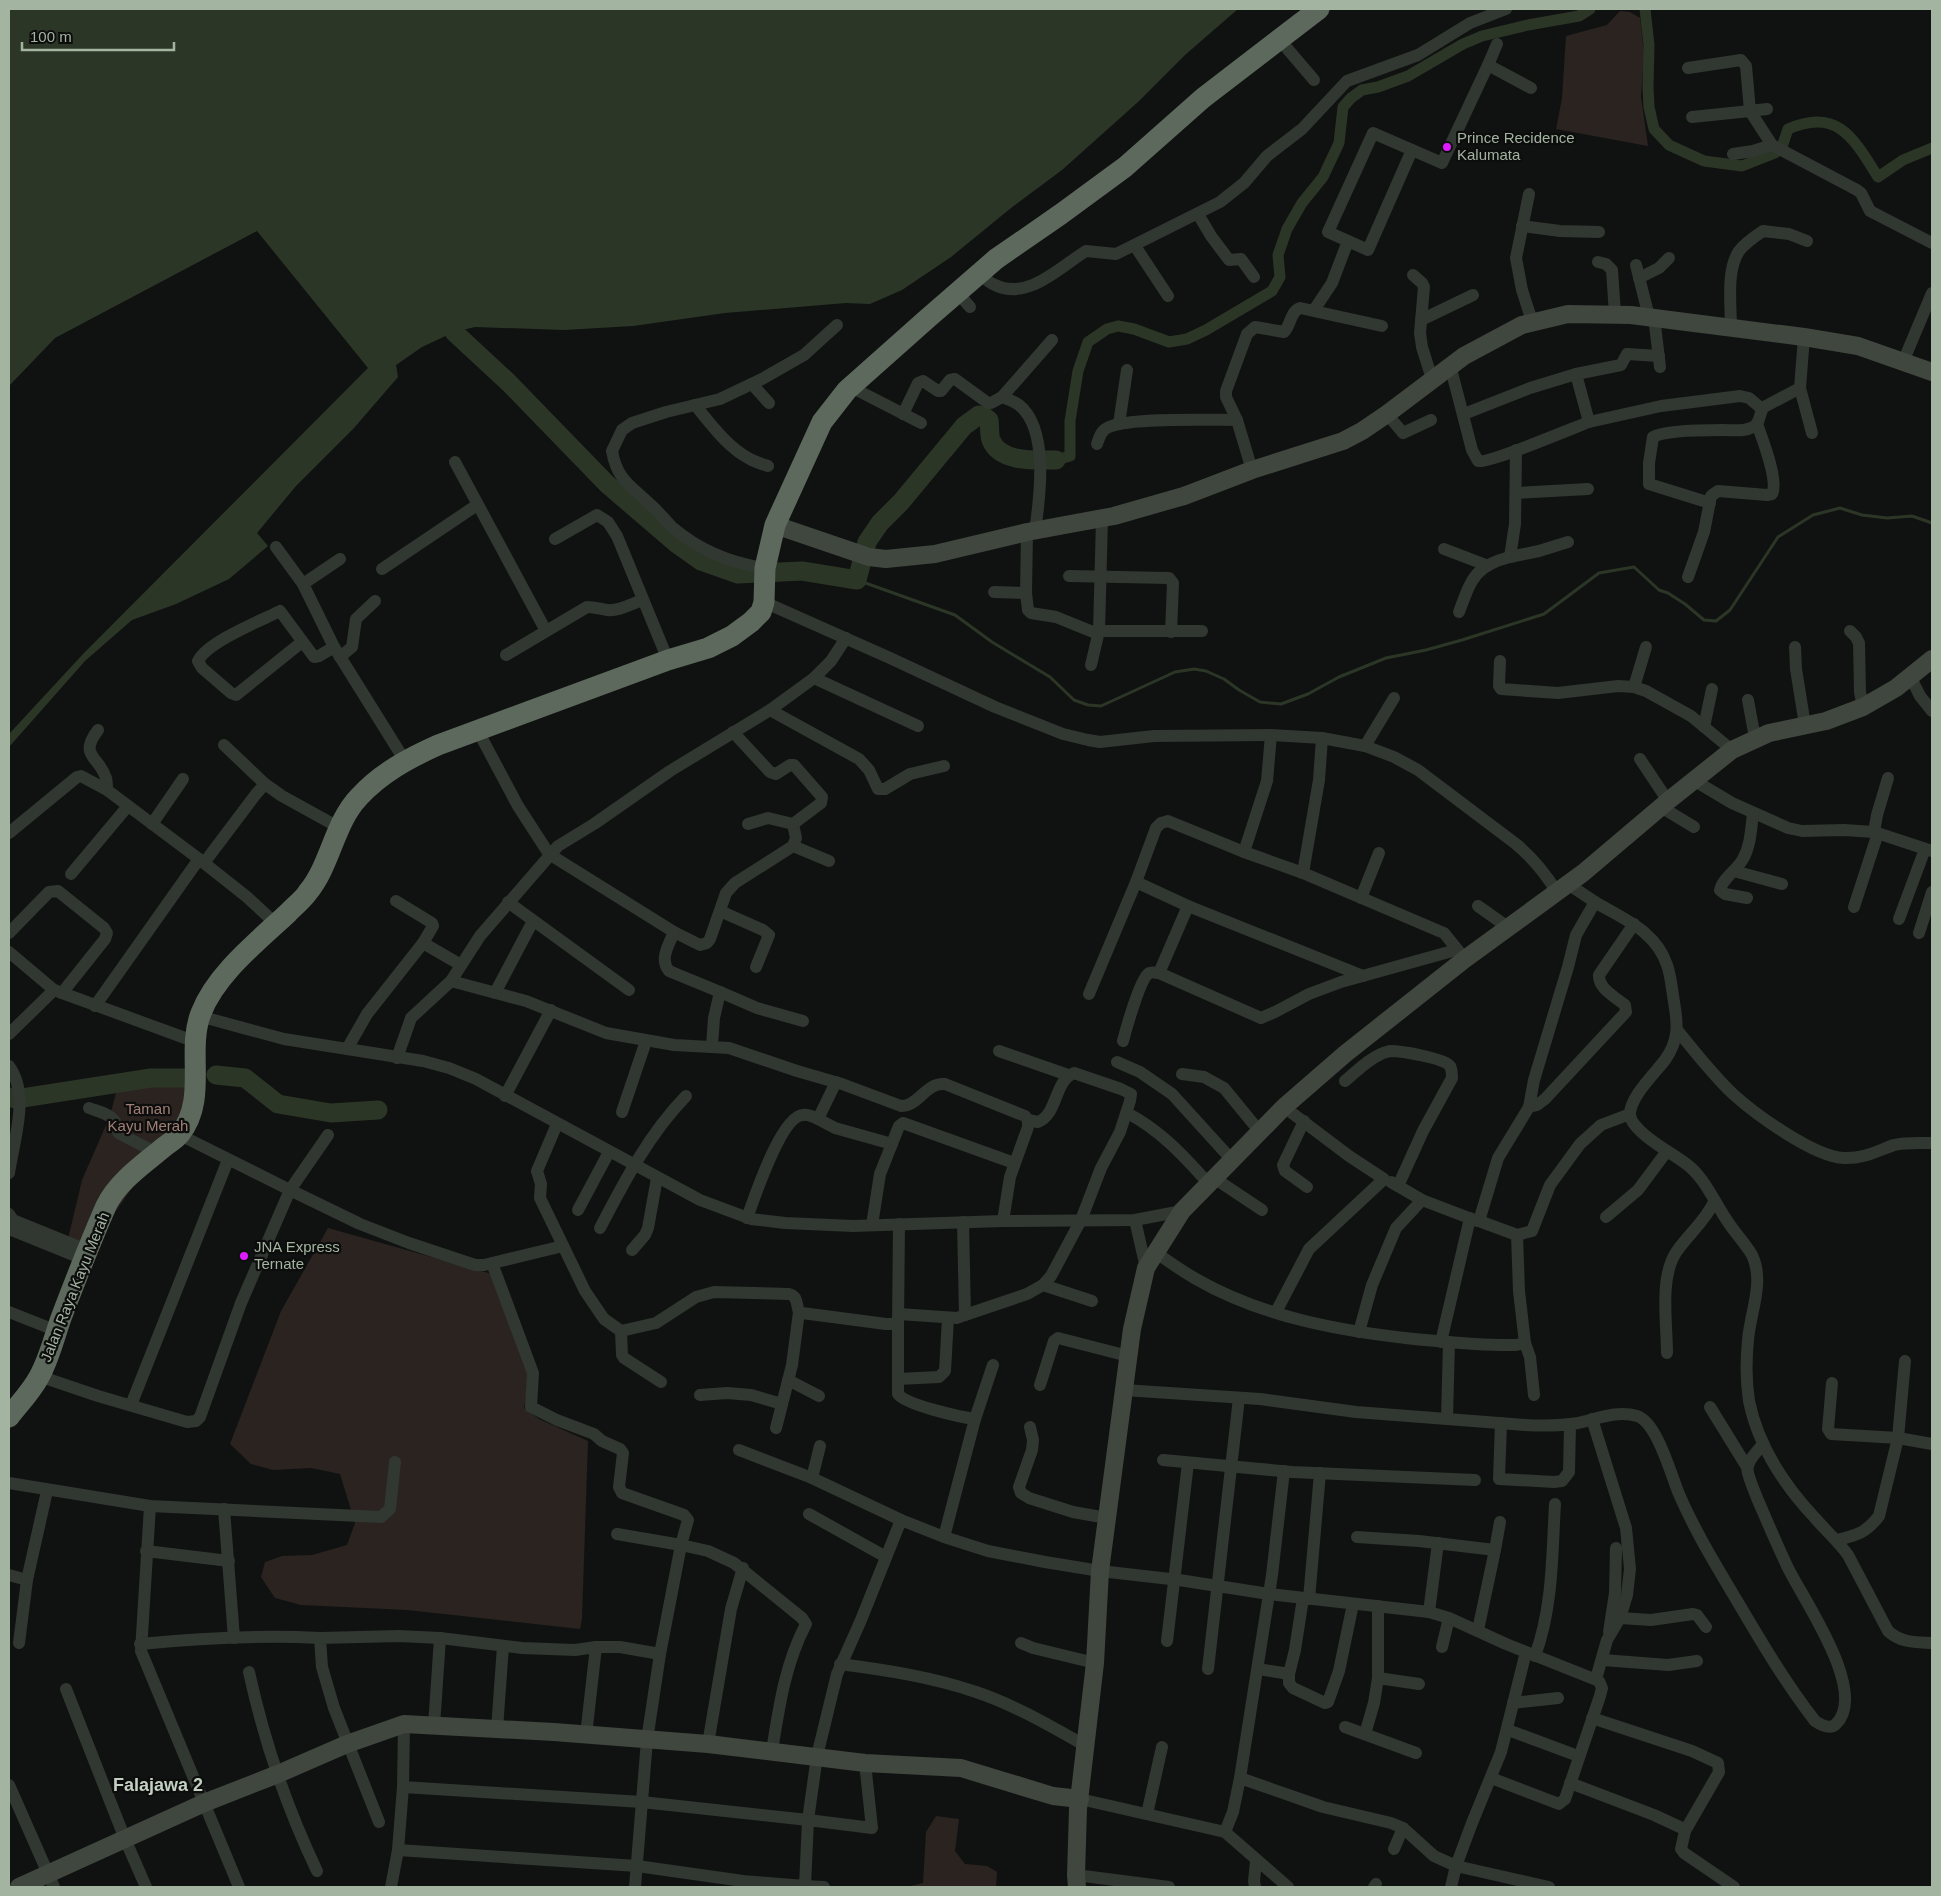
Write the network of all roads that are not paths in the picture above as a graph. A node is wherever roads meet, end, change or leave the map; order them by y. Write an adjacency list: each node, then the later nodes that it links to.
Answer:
1 (1319, 9): 3 (highway, Jalan Raya Kayu Merah)
2 (1506, 9): 16 (street)
3 (1279, 39): 7 (street); 26 (highway, Jalan Raya Kayu Merah)
4 (1498, 44): 5 (street)
5 (1488, 65): 8 (street); 13 (street)
6 (1688, 68): 10 (street)
7 (1314, 80)
8 (1531, 88)
9 (1767, 109): 10 (street)
10 (1750, 111): 11 (street); 12 (street)
11 (1692, 117)
12 (1778, 149): 14 (street); 21 (street)
13 (1412, 150): 20 (street); 20 (street)
14 (1733, 154)
15 (1529, 194): 17 (street)
16 (1198, 214): 22 (street); 28 (street)
17 (1522, 226): 18 (street); 37 (street)
18 (1599, 232)
19 (1807, 241): 40 (street)
20 (1348, 242): 33 (street)
21 (1932, 243)
22 (1135, 246): 26 (street); 32 (street)
23 (1669, 258): 29 (street)
24 (1598, 262): 34 (street)
25 (1636, 265): 29 (street)
26 (979, 274): 50 (highway, Jalan Raya Kayu Merah)
27 (1412, 275): 36 (street)
28 (1254, 277)
29 (1639, 278): 35 (street)
30 (1932, 293): 43 (street)
31 (1472, 295): 36 (street)
32 (1168, 296)
33 (1314, 310): 39 (street); 59 (street)
34 (1615, 314): 35 (street); 37 (street)
35 (1652, 317): 40 (street); 47 (street)
36 (1421, 320): 48 (street)
37 (1532, 321): 44 (street)
38 (837, 325): 49 (street)
39 (1382, 326)
40 (1731, 328): 41 (street)
41 (1804, 337): 43 (street); 51 (street)
42 (1052, 340): 52 (street)
43 (1903, 362): 46 (street)
44 (1450, 365): 48 (street); 58 (street)
45 (1127, 370): 63 (street)
46 (1932, 372)
47 (1576, 374): 58 (street); 61 (street)
48 (1432, 379): 57 (street)
49 (752, 384): 53 (street); 54 (street)
50 (851, 387): 56 (street); 76 (highway, Jalan Raya Kayu Merah)
51 (1800, 388): 55 (street); 65 (street)
52 (1002, 396): 56 (street); 77 (street)
53 (769, 403)
54 (695, 405): 69 (street); 89 (street)
55 (1762, 409): 61 (street); 64 (street)
56 (903, 414): 62 (street)
57 (1387, 414): 60 (street); 70 (street)
58 (1464, 414): 67 (street)
59 (1237, 420): 63 (street); 70 (street)
60 (1431, 420)
61 (1589, 422): 67 (street)
62 (921, 423)
63 (1118, 424): 66 (street)
64 (1757, 424): 73 (street); 73 (street)
65 (1812, 433)
66 (1097, 444)
67 (1516, 450): 72 (street)
68 (455, 462): 74 (street)
69 (768, 466)
70 (1252, 470): 75 (street)
71 (1588, 489): 72 (street)
72 (1516, 493): 82 (street)
73 (1710, 503): 88 (street)
74 (477, 505): 85 (street); 98 (street)
75 (1102, 519): 77 (street); 87 (street)
76 (775, 526): 77 (street); 89 (highway, Jalan Raya Kayu Merah)
77 (1031, 531): 92 (street)
78 (555, 539): 93 (street)
79 (1568, 542): 82 (street)
80 (276, 547): 90 (street)
81 (1444, 549): 84 (street)
82 (1510, 557): 84 (street)
83 (340, 559): 90 (street)
84 (1486, 565): 95 (street)
85 (382, 569)
86 (1069, 576): 87 (street)
87 (1100, 576): 99 (street); 100 (street)
88 (1688, 577)
89 (765, 582): 101 (street); 108 (highway, Jalan Raya Kayu Merah)
90 (303, 584): 105 (street)
91 (994, 592): 92 (street)
92 (1026, 593): 100 (street)
93 (643, 600): 98 (street); 108 (street)
94 (375, 601): 105 (street)
95 (1460, 612)
96 (1202, 631): 99 (street)
97 (1850, 631): 117 (street)
98 (546, 632): 106 (street)
99 (1172, 632): 100 (street)
100 (1098, 633): 110 (street)
101 (846, 638): 111 (street); 126 (street)
102 (302, 642): 102 (street); 105 (street)
103 (1646, 647): 113 (street)
104 (1795, 647): 120 (street)
105 (337, 652): 133 (street)
106 (506, 655)
107 (1932, 659): 112 (street)
108 (668, 660): 124 (highway, Jalan Raya Kayu Merah)
109 (1500, 661): 113 (street)
110 (1091, 665)
111 (814, 678): 118 (street); 121 (street)
112 (1911, 678): 117 (street); 119 (street)
113 (1634, 687): 122 (street)
114 (1712, 689): 122 (street)
115 (1394, 698): 130 (street)
116 (1748, 700): 128 (street)
117 (1863, 707): 120 (street)
118 (770, 710): 125 (street); 134 (street)
119 (1932, 711)
120 (1805, 725): 128 (street)
121 (918, 726)
122 (1704, 727): 131 (street)
123 (98, 730): 139 (street)
124 (478, 730): 133 (highway, Jalan Raya Kayu Merah); 154 (street)
125 (733, 732): 145 (street); 154 (street)
126 (1271, 735): 127 (street); 152 (street)
127 (1322, 738): 130 (street); 158 (street)
128 (1755, 738): 131 (street)
129 (224, 745): 138 (street)
130 (1365, 746): 162 (street)
131 (1732, 750): 137 (street)
132 (1640, 759): 140 (street)
133 (405, 761): 147 (highway, Jalan Raya Kayu Merah)
134 (944, 766)
135 (1888, 778): 148 (street)
136 (183, 779): 143 (street)
137 (1694, 781): 140 (street); 142 (street)
138 (265, 784): 147 (street); 155 (street)
139 (107, 790): 141 (street); 149 (street)
140 (1664, 804): 146 (street); 162 (street)
141 (128, 806): 143 (street); 159 (street)
142 (1753, 813): 148 (street); 157 (street)
143 (152, 824): 155 (street)
144 (748, 824): 145 (street)
145 (793, 824): 150 (street)
146 (1694, 827)
147 (340, 828): 175 (highway, Jalan Raya Kayu Merah)
148 (1876, 833): 151 (street); 171 (street)
149 (9, 834)
150 (794, 846): 156 (street); 172 (street)
151 (1929, 850): 173 (street)
152 (1244, 852): 158 (street); 160 (street)
153 (1379, 853): 164 (street)
154 (549, 854): 167 (street); 178 (street)
155 (201, 861): 175 (street); 194 (street)
156 (829, 861)
157 (1734, 871): 161 (street); 165 (street)
158 (1303, 873): 164 (street)
159 (71, 874)
160 (1136, 882): 169 (street); 193 (street)
161 (1782, 884)
162 (1563, 888): 168 (street); 177 (street)
163 (1932, 892): 180 (street)
164 (1361, 898): 183 (street)
165 (1747, 898)
166 (396, 901): 181 (street)
167 (508, 902): 174 (street); 184 (street)
168 (1595, 902): 176 (street); 216 (street)
169 (1188, 906): 186 (street); 187 (street)
170 (1478, 906): 177 (street)
171 (1854, 907)
172 (720, 912): 178 (street); 185 (street)
173 (1899, 918)
174 (534, 921): 189 (street); 192 (street)
175 (276, 924): 196 (highway, Jalan Raya Kayu Merah)
176 (1634, 924): 198 (street); 216 (street)
177 (1509, 928): 183 (street)
178 (674, 932): 191 (street)
179 (9, 933): 190 (street)
180 (1919, 933)
181 (423, 943): 184 (street); 203 (street)
182 (9, 952): 190 (street)
183 (1461, 954): 187 (street); 215 (street)
184 (461, 966): 188 (street)
185 (756, 967)
186 (1160, 973): 187 (street); 201 (street)
187 (1362, 976)
188 (451, 981): 192 (street); 206 (street)
189 (630, 990)
190 (58, 991): 194 (street); 199 (street)
191 (720, 992): 197 (street); 202 (street)
192 (495, 993): 195 (street)
193 (1089, 994)
194 (94, 1006): 205 (street)
195 (551, 1010): 200 (street); 213 (street)
196 (199, 1016): 203 (street); 205 (highway, Jalan Raya Kayu Merah)
197 (803, 1021)
198 (1678, 1031): 220 (street); 228 (street)
199 (9, 1034)
200 (646, 1040): 202 (street); 218 (street)
201 (1123, 1041)
202 (712, 1046): 212 (street)
203 (347, 1050): 206 (street)
204 (999, 1051): 210 (street)
205 (196, 1052): 226 (highway, Jalan Raya Kayu Merah)
206 (397, 1058): 213 (street)
207 (1116, 1062): 235 (street)
208 (9, 1066): 230 (street)
209 (1182, 1074): 225 (street)
210 (1068, 1075): 219 (street); 222 (street)
211 (1345, 1081): 242 (street)
212 (836, 1082): 221 (street); 222 (street)
213 (505, 1096): 224 (street)
214 (686, 1096): 237 (street)
215 (1284, 1107): 223 (street); 225 (street)
216 (1529, 1107): 255 (street)
217 (89, 1108): 233 (street)
218 (622, 1112)
219 (1126, 1112): 241 (street); 253 (street)
220 (1630, 1114): 231 (street); 262 (street)
221 (818, 1119): 229 (street); 252 (street)
222 (1028, 1120): 236 (street)
223 (1304, 1121): 240 (street); 243 (street)
224 (557, 1124): 232 (street); 263 (street)
225 (1260, 1132): 235 (street)
226 (180, 1135): 233 (highway, Jalan Raya Kayu Merah); 234 (street)
227 (328, 1135): 244 (street)
228 (1932, 1143)
229 (892, 1144): 236 (street); 259 (street)
230 (11, 1145): 238 (street)
231 (1667, 1151): 246 (street); 251 (street)
232 (609, 1152): 237 (street); 247 (street)
233 (157, 1153): 266 (highway, Jalan Raya Kayu Merah)
234 (228, 1160): 244 (street); 298 (street)
235 (1232, 1160): 241 (street)
236 (1014, 1164): 256 (street)
237 (633, 1165): 239 (street); 260 (street)
238 (9, 1172)
239 (657, 1178): 252 (street); 264 (street)
240 (1384, 1179): 242 (street); 273 (street)
241 (1211, 1181): 248 (street); 249 (street)
242 (1398, 1186): 245 (street)
243 (1307, 1187)
244 (290, 1190): 267 (street); 298 (street)
245 (1422, 1200): 255 (street); 279 (street)
246 (1714, 1202): 282 (street); 309 (street)
247 (578, 1210)
248 (1262, 1210)
249 (1182, 1211): 254 (street); 265 (street)
250 (9, 1214): 266 (street)
251 (1606, 1217)
252 (747, 1218): 259 (street)
253 (1081, 1220): 254 (street); 256 (street); 269 (street)
254 (1135, 1220): 268 (street)
255 (1474, 1220): 262 (street); 280 (street)
256 (1003, 1221): 257 (street)
257 (963, 1222): 258 (street); 274 (street)
258 (899, 1224): 259 (street); 276 (street)
259 (872, 1226)
260 (600, 1228)
261 (9, 1229): 266 (street)
262 (1518, 1235): 281 (street)
263 (563, 1246): 267 (street); 278 (street)
264 (632, 1250)
265 (1154, 1252): 268 (street); 273 (street)
266 (85, 1255): 277 (highway, Jalan Raya Kayu Merah)
267 (500, 1261): 336 (street)
268 (1146, 1268): 283 (street)
269 (1043, 1285): 270 (street); 274 (street)
270 (1092, 1301)
271 (9, 1312): 277 (street)
272 (799, 1312): 276 (street); 278 (street); 288 (street)
273 (1276, 1312): 279 (street)
274 (965, 1315): 275 (street)
275 (948, 1318): 276 (street); 287 (street)
276 (898, 1319): 287 (street)
277 (56, 1331): 286 (highway, Jalan Raya Kayu Merah)
278 (621, 1331): 289 (street)
279 (1359, 1332): 280 (street)
280 (1445, 1342): 281 (street); 302 (street)
281 (1525, 1343): 293 (street)
282 (1668, 1353)
283 (1128, 1356): 291 (street); 292 (street)
284 (1905, 1361): 308 (street)
285 (993, 1365): 301 (street)
286 (39, 1376): 298 (street); 300 (highway, Jalan Raya Kayu Merah)
287 (898, 1379): 301 (street)
288 (788, 1380): 295 (street); 297 (street)
289 (661, 1382)
290 (1832, 1383): 308 (street)
291 (1040, 1385)
292 (1124, 1390): 296 (street); 328 (street)
293 (1534, 1394)
294 (700, 1395): 297 (street)
295 (819, 1396)
296 (1239, 1398): 302 (street); 316 (street)
297 (782, 1404): 307 (street)
298 (131, 1405)
299 (1710, 1407): 317 (street)
300 (9, 1417)
301 (975, 1419): 332 (street)
302 (1447, 1419): 304 (street)
303 (1592, 1419): 305 (street); 317 (street); 354 (street)
304 (1501, 1423): 305 (street); 305 (street)
305 (1570, 1424)
306 (1030, 1427): 328 (street)
307 (776, 1428)
308 (1898, 1438): 310 (street); 334 (street)
309 (1763, 1444): 317 (street); 334 (street)
310 (1932, 1444)
311 (820, 1446): 320 (street)
312 (739, 1450): 320 (street)
313 (1164, 1460): 315 (street)
314 (395, 1462): 326 (street)
315 (1188, 1463): 316 (street); 345 (street)
316 (1231, 1467): 318 (street); 347 (street)
317 (1747, 1467)
318 (1284, 1471): 319 (street); 348 (street)
319 (1320, 1473): 321 (street); 349 (street)
320 (812, 1478): 329 (street)
321 (1475, 1480)
322 (9, 1483): 323 (street)
323 (47, 1491): 325 (street); 346 (street)
324 (1555, 1504): 370 (street)
325 (150, 1506): 326 (street); 339 (street)
326 (224, 1509): 341 (street)
327 (809, 1514): 340 (street)
328 (1107, 1518): 343 (street)
329 (901, 1520): 332 (street); 340 (street)
330 (1500, 1522): 338 (street)
331 (617, 1534): 336 (street)
332 (944, 1537): 343 (street)
333 (1358, 1537): 335 (street)
334 (1837, 1540): 364 (street)
335 (1438, 1543): 338 (street); 352 (street)
336 (681, 1545): 342 (street); 369 (street)
337 (1616, 1548): 360 (street)
338 (1495, 1550): 356 (street)
339 (146, 1551): 341 (street); 365 (street)
340 (886, 1557): 374 (street)
341 (229, 1562): 357 (street)
342 (742, 1568): 395 (street); 398 (street)
343 (1100, 1571): 345 (street); 371 (street)
344 (9, 1575): 346 (street)
345 (1174, 1579): 347 (street); 361 (street)
346 (27, 1580): 362 (street)
347 (1217, 1585): 348 (street); 375 (street)
348 (1269, 1594): 349 (street); 376 (street)
349 (1306, 1599): 350 (street); 378 (street)
350 (1353, 1604): 351 (street); 378 (street)
351 (1378, 1606): 352 (street); 379 (street)
352 (1429, 1612): 353 (street)
353 (1449, 1618): 356 (street); 368 (street)
354 (1620, 1618): 355 (street); 360 (street)
355 (1706, 1627)
356 (1478, 1630): 370 (street)
357 (234, 1638): 358 (street); 365 (street)
358 (320, 1638): 359 (street); 394 (street)
359 (440, 1638): 366 (street); 387 (street)
360 (1608, 1640): 372 (street)
361 (1167, 1641)
362 (19, 1643)
363 (1021, 1643): 371 (street)
364 (1932, 1643)
365 (140, 1644): 411 (street)
366 (503, 1646): 367 (street); 389 (street)
367 (596, 1647): 369 (street); 392 (street)
368 (1442, 1647)
369 (660, 1654): 393 (street)
370 (1530, 1654): 380 (street); 384 (street)
371 (1096, 1659): 396 (street)
372 (1603, 1660): 373 (street); 380 (street)
373 (1697, 1661)
374 (840, 1664): 396 (street); 400 (street)
375 (1208, 1669)
376 (1258, 1669): 378 (street); 404 (street)
377 (249, 1672): 403 (street)
378 (1289, 1674)
379 (1378, 1678): 381 (street); 391 (street)
380 (1596, 1679): 385 (street)
381 (1419, 1684)
382 (66, 1689): 418 (street)
383 (1558, 1698): 384 (street)
384 (1514, 1703): 390 (street)
385 (1592, 1718): 401 (street); 416 (street)
386 (404, 1724): 387 (street); 394 (street); 408 (street)
387 (434, 1726): 389 (street)
388 (1345, 1728): 391 (street)
389 (497, 1729): 392 (street)
390 (1508, 1730): 401 (street); 405 (street)
391 (1365, 1734): 399 (street)
392 (586, 1735): 393 (street)
393 (647, 1740): 395 (street); 410 (street)
394 (347, 1744): 403 (street); 414 (street)
395 (708, 1744): 398 (street)
396 (1086, 1746): 409 (street)
397 (1162, 1747): 412 (street)
398 (772, 1751): 400 (street)
399 (1416, 1753)
400 (817, 1756): 402 (street); 413 (street)
401 (1578, 1756): 406 (street)
402 (866, 1763): 409 (street); 413 (street)
403 (278, 1774): 411 (street); 424 (street)
404 (1240, 1778): 415 (street); 417 (street)
405 (1492, 1778): 406 (street); 423 (street)
406 (1570, 1783): 416 (street)
407 (9, 1785): 425 (street)
408 (403, 1787): 410 (street); 420 (street)
409 (1080, 1799): 412 (street); 426 (street)
410 (642, 1802): 413 (street); 422 (street)
411 (204, 1803): 418 (street); 430 (street)
412 (1147, 1814): 417 (street)
413 (808, 1820): 427 (street)
414 (379, 1822)
415 (1404, 1828): 419 (street); 423 (street)
416 (1685, 1831): 439 (street)
417 (1225, 1832): 421 (street)
418 (125, 1839): 425 (street); 429 (street)
419 (1394, 1849)
420 (398, 1850): 422 (street); 431 (street)
421 (1256, 1861): 435 (street); 436 (street)
422 (637, 1866): 427 (street); 432 (street)
423 (1456, 1866): 437 (street); 438 (street)
424 (317, 1871)
425 (51, 1881): 428 (street)
426 (1077, 1881): 434 (street)
427 (805, 1886): 433 (street)
428 (19, 1887)
429 (146, 1887)
430 (239, 1887)
431 (390, 1887)
432 (635, 1887)
433 (824, 1887)
434 (1169, 1887)
435 (1255, 1887)
436 (1288, 1887)
437 (1451, 1887)
438 (1549, 1887)
439 (1734, 1887)

